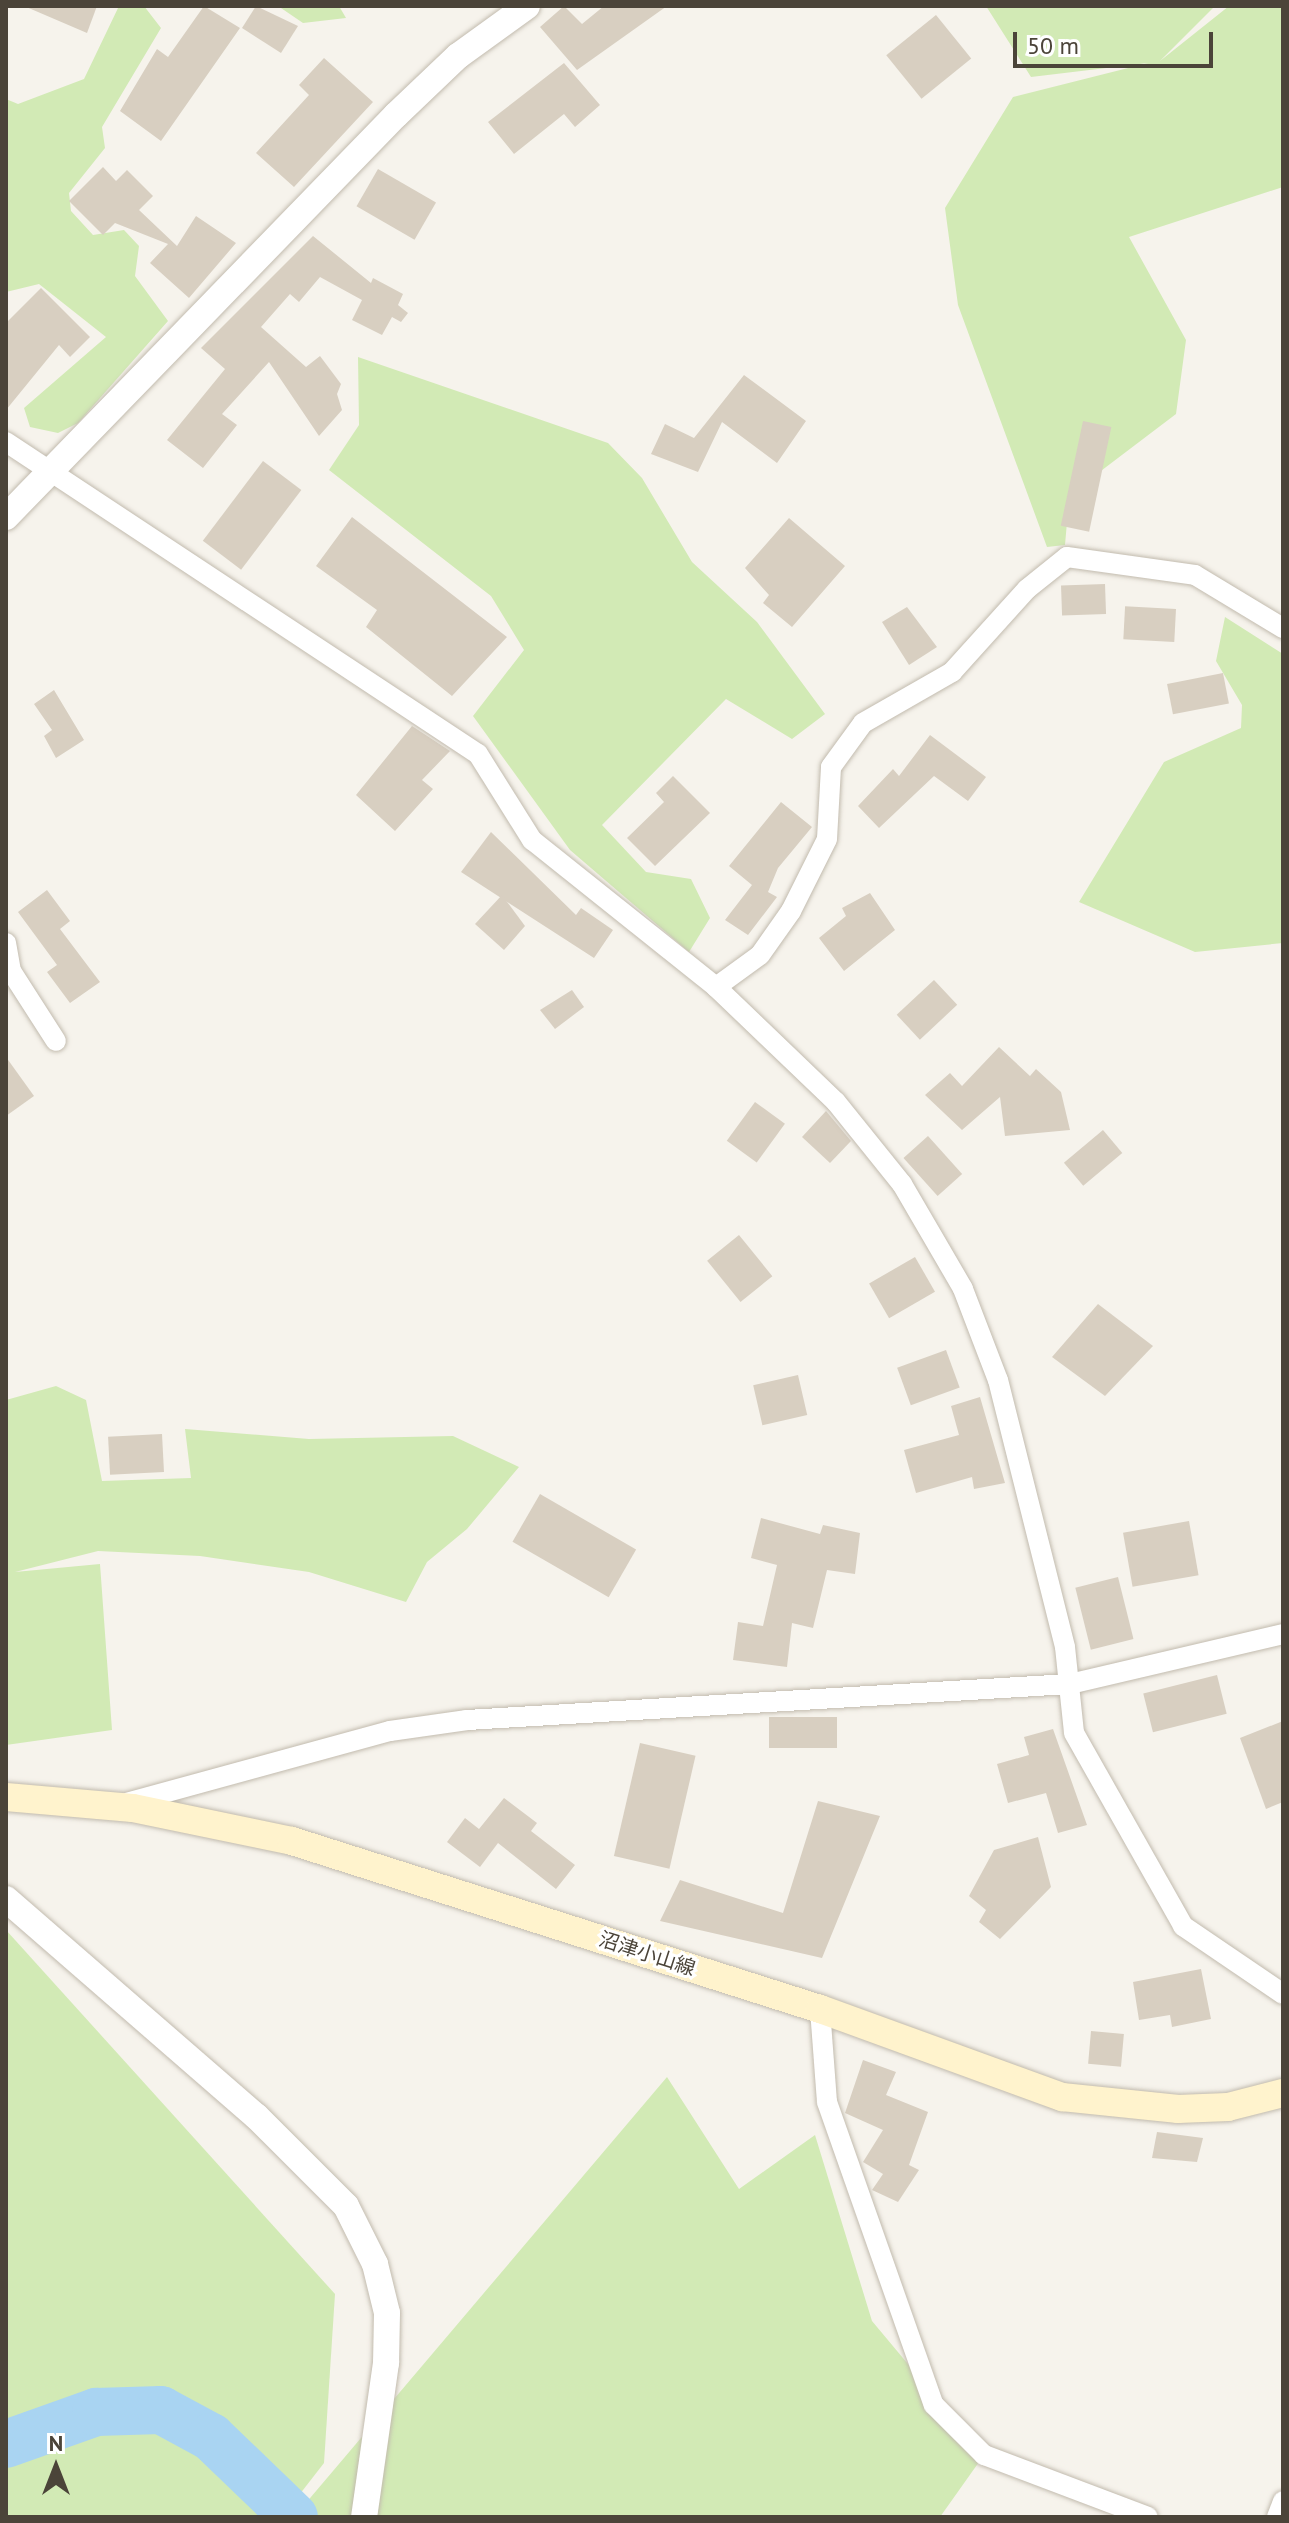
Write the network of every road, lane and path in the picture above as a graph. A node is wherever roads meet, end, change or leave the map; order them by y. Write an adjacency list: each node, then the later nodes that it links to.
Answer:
1 (527, 6): 3 (street)
2 (6, 442): 3 (street)
3 (53, 468): 4 (street); 7 (street)
4 (6, 517)
5 (1283, 628): 7 (street)
6 (6, 943): 8 (street)
7 (716, 987): 10 (street)
8 (56, 1041)
9 (1283, 1634): 10 (street)
10 (1070, 1684): 12 (street); 14 (street)
11 (6, 1797): 12 (main road, 沼津小山線)
12 (115, 1806): 15 (main road, 沼津小山線)
13 (6, 1899): 18 (street)
14 (1283, 1994)
15 (820, 2009): 16 (main road, 沼津小山線); 19 (street)
16 (1283, 2093)
17 (1283, 2501): 20 (street)
18 (364, 2517)
19 (1148, 2517)
20 (1277, 2517)

